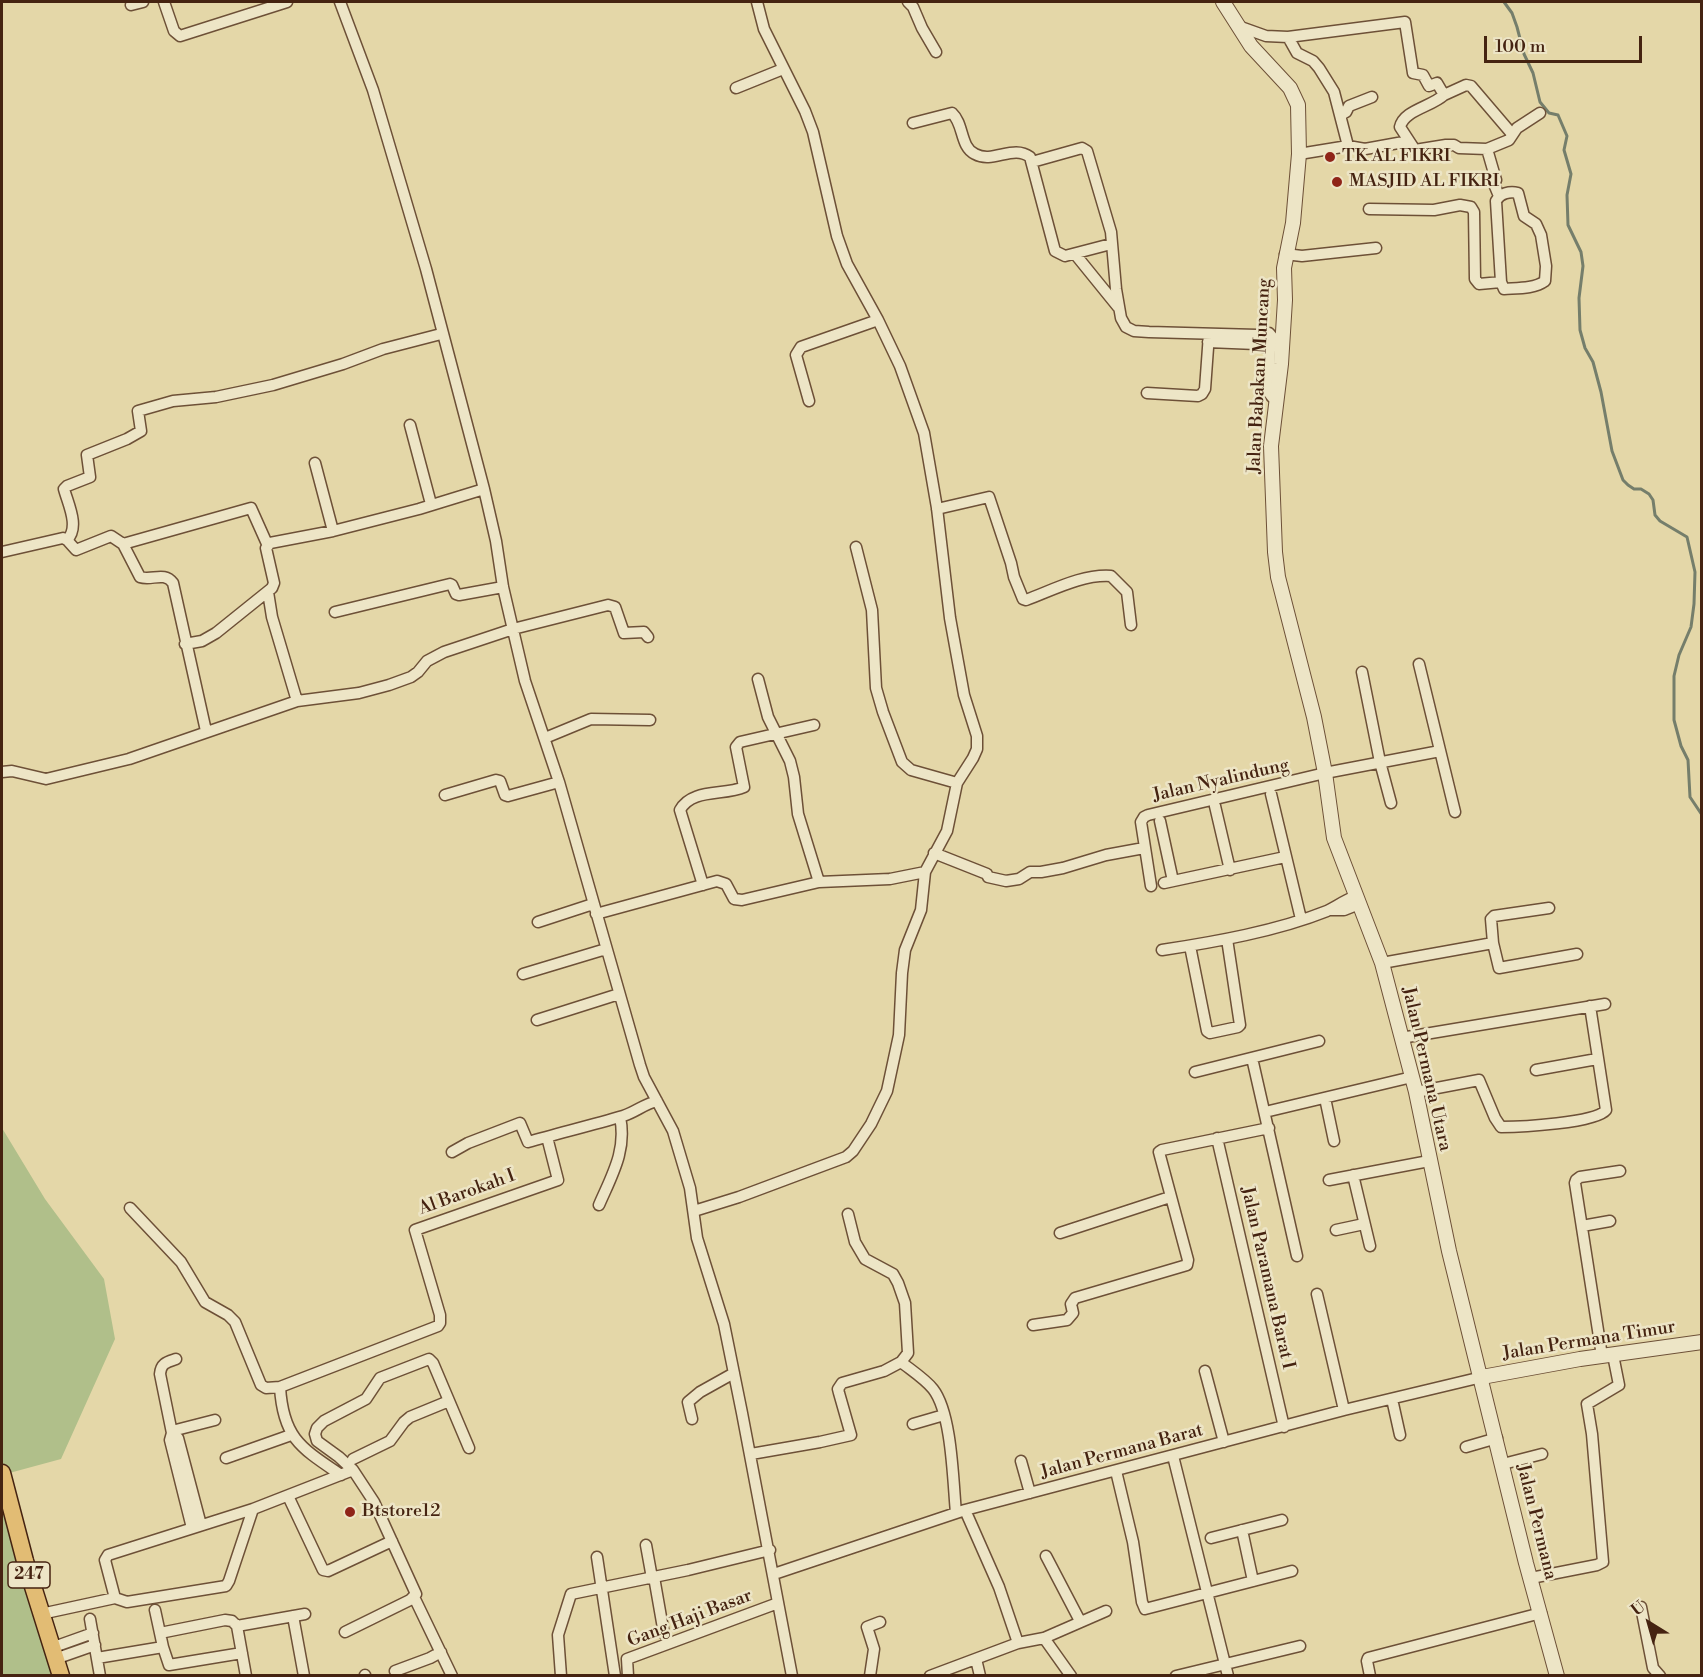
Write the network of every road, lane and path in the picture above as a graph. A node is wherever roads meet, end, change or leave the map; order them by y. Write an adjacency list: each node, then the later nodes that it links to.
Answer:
1 (143, 2): 8 (street)
2 (164, 2): 3 (street)
3 (287, 2)
4 (340, 2): 34 (street)
5 (757, 2): 12 (street)
6 (908, 2): 11 (street)
7 (1223, 2): 9 (street, Jalan Babakan Muncang)
8 (131, 6)
9 (1238, 26): 10 (street); 23 (street, Jalan Babakan Muncang)
10 (1288, 38): 14 (street); 17 (street)
11 (936, 52)
12 (783, 69): 13 (street); 33 (street)
13 (736, 88)
14 (1444, 95): 19 (street); 20 (street)
15 (1372, 97): 17 (street)
16 (1540, 112): 19 (street)
17 (1341, 115): 21 (street)
18 (913, 123): 24 (street)
19 (1512, 134): 22 (street)
20 (1408, 141): 21 (street); 22 (street)
21 (1348, 146): 23 (street)
22 (1487, 149): 25 (street)
23 (1299, 154): 30 (street, Jalan Babakan Muncang)
24 (1032, 162): 27 (street); 29 (street)
25 (1498, 196): 31 (street); 31 (street)
26 (1369, 209): 31 (street)
27 (1112, 244): 29 (street); 32 (street)
28 (1376, 248): 30 (street)
29 (1075, 254): 32 (street)
30 (1285, 254): 37 (street, Jalan Babakan Muncang)
31 (1501, 282)
32 (1120, 310): 35 (street)
33 (878, 320): 38 (street); 43 (street)
34 (441, 334): 41 (street); 45 (street)
35 (1208, 338): 36 (street); 37 (street)
36 (1147, 393)
37 (1276, 398): 69 (street, Jalan Babakan Muncang)
38 (809, 401)
39 (410, 425): 42 (street)
40 (315, 463): 44 (street)
41 (484, 489): 42 (street); 50 (street)
42 (431, 504): 44 (street)
43 (937, 509): 53 (street); 71 (street)
44 (333, 531): 47 (street)
45 (67, 540): 46 (street); 49 (street)
46 (123, 544): 47 (street); 56 (street)
47 (268, 546): 51 (street)
48 (856, 547): 71 (street)
49 (2, 552)
50 (503, 587): 52 (street); 54 (street)
51 (268, 592): 56 (street); 60 (street)
52 (335, 612)
53 (1131, 625)
54 (513, 629): 55 (street); 60 (street); 65 (street)
55 (648, 638)
56 (185, 644): 63 (street)
57 (1419, 664): 66 (street)
58 (1362, 672): 67 (street)
59 (758, 679): 64 (street)
60 (297, 700): 63 (street)
61 (650, 720): 65 (street)
62 (814, 725): 64 (street)
63 (206, 731): 68 (street)
64 (775, 732): 83 (street); 84 (street)
65 (545, 738): 70 (street)
66 (1440, 751): 67 (street); 76 (street)
67 (1380, 762): 69 (street); 74 (street)
68 (2, 772)
69 (1325, 773): 78 (street, Jalan Nyalindung); 86 (street, Jalan Permana Utara)
70 (559, 782): 73 (street); 88 (street)
71 (957, 783): 79 (street)
72 (1271, 794): 80 (street)
73 (445, 795)
74 (1392, 803)
75 (1215, 806): 81 (street)
76 (1455, 812)
77 (1160, 821): 81 (street)
78 (1144, 848): 79 (street); 85 (street)
79 (934, 853): 82 (street)
80 (1285, 858): 81 (street); 89 (street)
81 (1230, 870)
82 (925, 872): 83 (street); 127 (street)
83 (819, 882): 84 (street)
84 (703, 885): 88 (street)
85 (1151, 886)
86 (1358, 900): 89 (street); 97 (street, Jalan Permana Utara)
87 (1549, 908): 92 (street)
88 (595, 909): 90 (street); 94 (street)
89 (1301, 919): 91 (street)
90 (538, 922)
91 (1227, 939): 93 (street); 93 (street)
92 (1493, 943): 96 (street); 97 (street)
93 (1190, 946): 95 (street)
94 (606, 949): 98 (street); 99 (street)
95 (1162, 950)
96 (1577, 954)
97 (1382, 963): 103 (street, Jalan Permana Utara)
98 (523, 974)
99 (619, 994): 102 (street); 112 (street)
100 (1605, 1004): 101 (street)
101 (1590, 1006): 103 (street); 106 (street)
102 (537, 1020)
103 (1401, 1038): 109 (street, Jalan Permana Utara)
104 (1319, 1041): 105 (street)
105 (1252, 1058): 108 (street); 113 (street)
106 (1597, 1059): 107 (street); 110 (street)
107 (1536, 1070)
108 (1195, 1072)
109 (1412, 1077): 110 (street, Jalan Permana Utara); 111 (street)
110 (1416, 1092): 120 (street, Jalan Permana Utara)
111 (1325, 1098): 113 (street); 118 (street)
112 (657, 1101): 114 (street); 127 (street)
113 (1265, 1112): 115 (street)
114 (620, 1117): 116 (street); 125 (street)
115 (1269, 1128): 117 (street); 135 (street)
116 (547, 1137): 119 (street); 145 (street, Al Barokah I)
117 (1217, 1138): 124 (street); 153 (street, Jalan Paramana Barat I)
118 (1334, 1141)
119 (452, 1152)
120 (1429, 1161): 122 (street); 144 (street, Jalan Permana Utara)
121 (1620, 1171): 131 (street)
122 (1353, 1175): 123 (street); 130 (street)
123 (1329, 1180)
124 (1170, 1197): 133 (street); 137 (street)
125 (599, 1205)
126 (130, 1208): 145 (street)
127 (694, 1211): 143 (street)
128 (848, 1214): 141 (street)
129 (1611, 1221): 131 (street)
130 (1364, 1224): 132 (street); 134 (street)
131 (1582, 1226): 139 (street)
132 (1336, 1230)
133 (1060, 1233)
134 (1370, 1245)
135 (1297, 1256)
136 (1317, 1294): 148 (street)
137 (1033, 1325)
138 (1701, 1342): 139 (street, Jalan Permana Timur)
139 (1607, 1356): 144 (street, Jalan Permana Timur); 189 (street)
140 (176, 1359): 154 (street)
141 (901, 1362): 149 (street); 161 (street)
142 (1205, 1371): 158 (street)
143 (734, 1373): 150 (street); 161 (street)
144 (1482, 1377): 146 (street, Jalan Permana Barat); 157 (street, Jalan Permana)
145 (280, 1387): 155 (street)
146 (1392, 1399): 148 (street, Jalan Permana Barat); 156 (street)
147 (449, 1401): 160 (street); 167 (street); 167 (street)
148 (1344, 1410): 153 (street, Jalan Permana Barat)
149 (944, 1415): 152 (street); 174 (street)
150 (692, 1419)
151 (215, 1420): 154 (street)
152 (913, 1424)
153 (1284, 1427): 158 (street, Jalan Permana Barat)
154 (172, 1432): 178 (street)
155 (291, 1435): 164 (street); 170 (street)
156 (1401, 1435)
157 (1497, 1438): 159 (street); 166 (street, Jalan Permana)
158 (1224, 1442): 163 (street, Jalan Permana Barat)
159 (1466, 1447)
160 (470, 1448)
161 (751, 1454): 183 (street)
162 (1542, 1454): 166 (street)
163 (1173, 1456): 168 (street, Jalan Permana Barat); 192 (street)
164 (226, 1458)
165 (1021, 1461): 171 (street)
166 (1503, 1464): 189 (street, Jalan Permana)
167 (353, 1465): 170 (street); 181 (street)
168 (1116, 1471): 171 (street, Jalan Permana Barat); 192 (street)
169 (2, 1473): 199 (main road, 247)
170 (341, 1475): 172 (street)
171 (1030, 1493): 174 (street, Jalan Permana Barat)
172 (288, 1496): 173 (street); 181 (street)
173 (253, 1509): 175 (street); 177 (street)
174 (961, 1511): 187 (street, Jalan Permana Barat); 212 (street)
175 (234, 1515): 177 (street); 178 (street)
176 (1282, 1520): 179 (street)
177 (248, 1523): 194 (street)
178 (196, 1526): 194 (street)
179 (1242, 1530): 180 (street); 190 (street)
180 (1211, 1538)
181 (392, 1540): 193 (street)
182 (646, 1545): 188 (street)
183 (770, 1550): 187 (street); 188 (street)
184 (1046, 1556): 204 (street)
185 (597, 1557): 191 (street)
186 (1292, 1571): 190 (street)
187 (774, 1574): 195 (street)
188 (653, 1577): 191 (street); 210 (street)
189 (1531, 1578): 201 (street, Jalan Permana)
190 (1253, 1581): 192 (street)
191 (602, 1587): 228 (street); 229 (street)
192 (1207, 1592): 221 (street)
193 (414, 1597): 207 (street); 216 (street)
194 (115, 1598): 199 (street)
195 (778, 1603): 230 (street, Gang Haji Basar); 231 (street)
196 (1641, 1607): 240 (street)
197 (155, 1610): 209 (street)
198 (1106, 1611): 204 (street)
199 (41, 1614): 218 (main road, 247)
200 (305, 1614): 202 (street)
201 (1541, 1614): 238 (street); 239 (street, Jalan Permana)
202 (293, 1616): 206 (street); 226 (street)
203 (90, 1619): 208 (street)
204 (1080, 1621): 211 (street)
205 (880, 1622): 232 (street)
206 (237, 1626): 209 (street); 217 (street)
207 (345, 1632)
208 (93, 1633): 213 (street); 218 (street)
209 (160, 1633): 215 (street)
210 (664, 1634)
211 (1044, 1638): 212 (street); 235 (street)
212 (1018, 1643): 220 (street)
213 (95, 1645): 218 (street); 219 (street)
214 (1300, 1646): 221 (street)
215 (163, 1647): 217 (street); 219 (street)
216 (441, 1652): 222 (street); 227 (street)
217 (242, 1653): 225 (street)
218 (53, 1654): 223 (main road, 247)
219 (97, 1658): 224 (street)
220 (976, 1659): 233 (street); 234 (street)
221 (1225, 1663): 236 (street); 237 (street)
222 (395, 1671)
223 (60, 1676)
224 (100, 1676)
225 (246, 1676)
226 (304, 1676)
227 (452, 1676)
228 (561, 1676)
229 (615, 1676)
230 (628, 1676)
231 (792, 1676)
232 (870, 1676)
233 (930, 1676)
234 (980, 1676)
235 (1071, 1676)
236 (1176, 1676)
237 (1228, 1676)
238 (1370, 1676)
239 (1557, 1676)
240 (1660, 1676)

